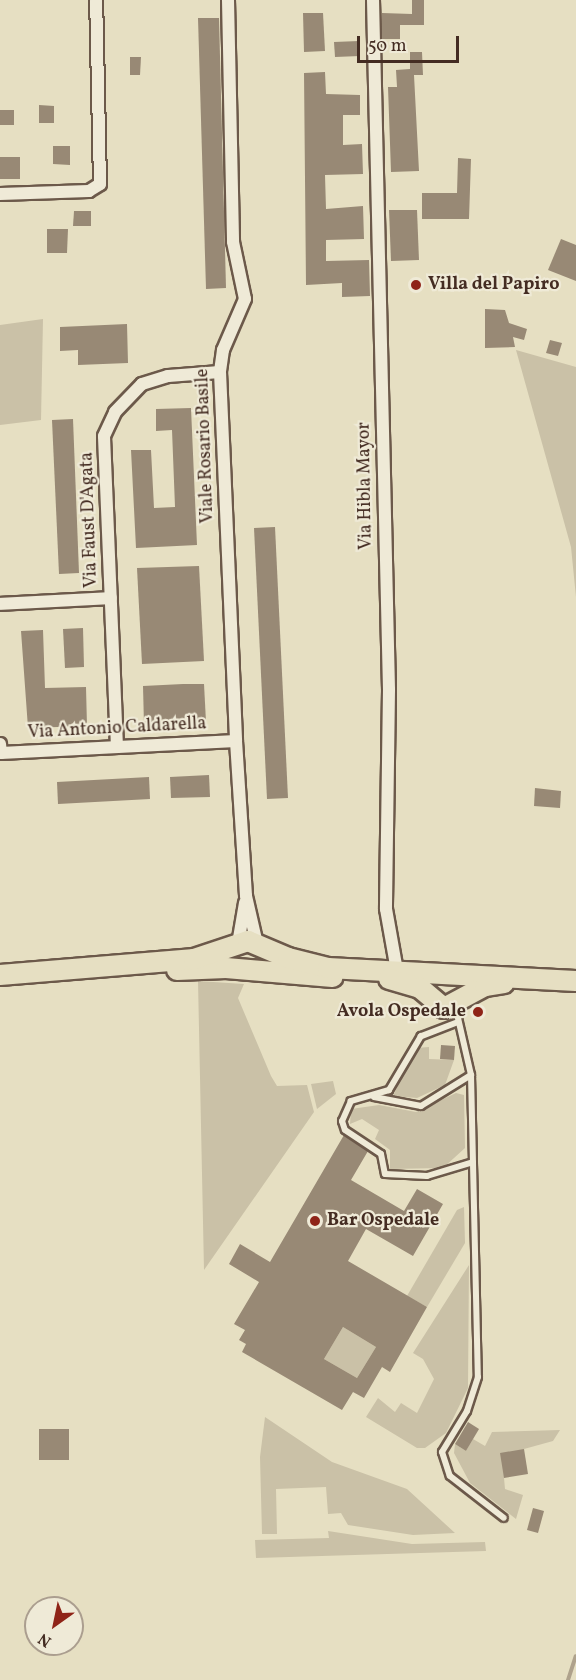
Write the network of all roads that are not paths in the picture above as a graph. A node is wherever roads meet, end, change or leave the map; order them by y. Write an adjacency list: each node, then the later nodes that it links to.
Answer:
1 (96, 0): 4 (street)
2 (228, 0): 5 (street, Viale Rosario Basile)
3 (373, 0): 16 (street, Via Hibla Mayor)
4 (0, 194)
5 (220, 372): 6 (street, Via Faust D'Agata); 8 (street, Viale Rosario Basile)
6 (111, 598): 7 (street); 10 (street, Via Faust D'Agata)
7 (0, 604)
8 (236, 741): 10 (street, Via Antonio Caldarella); 12 (street, Viale Rosario Basile)
9 (0, 744): 11 (street)
10 (117, 747): 11 (street, Via Antonio Caldarella)
11 (0, 753)
12 (246, 896): 13 (street); 13 (street)
13 (248, 945): 14 (main road); 15 (main road); 16 (main road)
14 (133, 965): 15 (main road); 18 (main road)
15 (246, 970): 21 (main road)
16 (397, 971): 17 (main road)
17 (445, 974): 19 (main road); 21 (main road); 22 (main road)
18 (0, 975)
19 (535, 980): 20 (main road); 22 (main road)
20 (576, 981)
21 (428, 993): 22 (main road)
22 (458, 1009): 23 (lane); 24 (lane)
23 (471, 1075): 24 (lane); 25 (lane)
24 (374, 1097): 25 (lane)
25 (473, 1161): 26 (lane)
26 (504, 1518)

